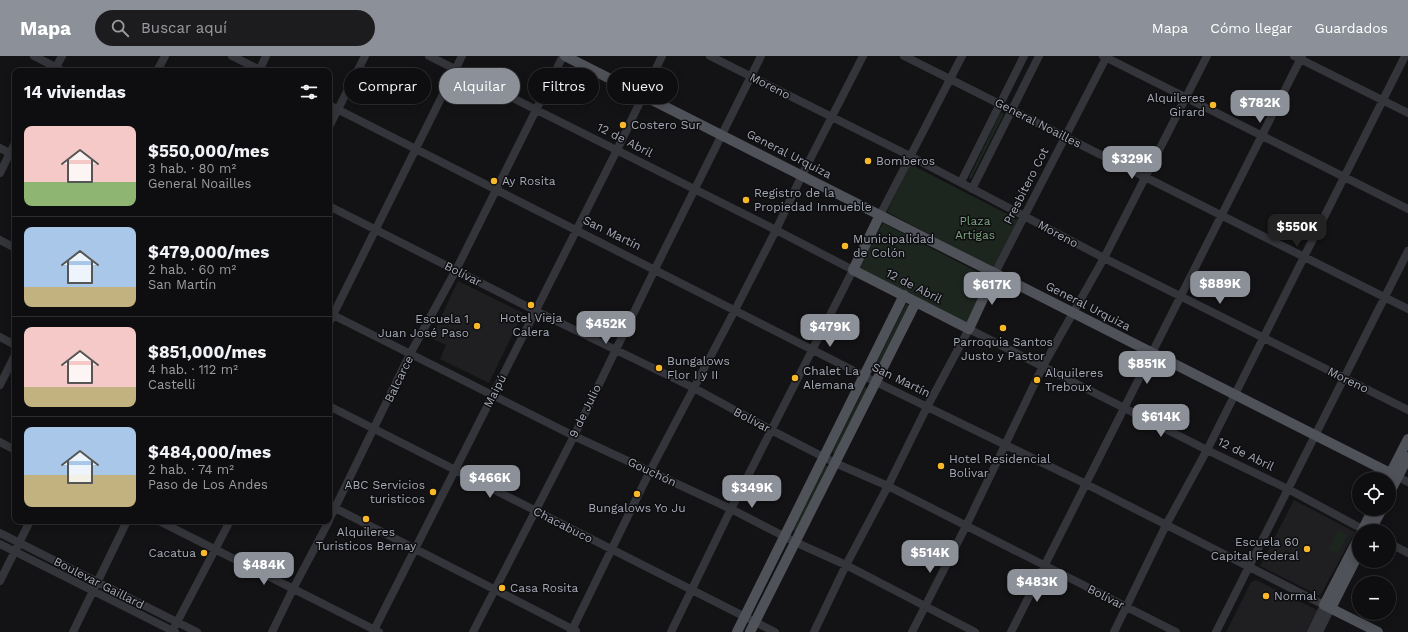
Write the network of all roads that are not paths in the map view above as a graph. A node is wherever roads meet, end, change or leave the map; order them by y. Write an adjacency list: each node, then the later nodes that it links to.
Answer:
1 (34, 56): 22 (street)
2 (62, 56): 23 (street)
3 (164, 56): 24 (street)
4 (232, 56): 25 (street)
5 (266, 56): 26 (street)
6 (365, 56): 41 (street)
7 (429, 56): 27 (street, 12 de Abril)
8 (462, 56): 28 (street)
9 (564, 56): 31 (main road, General Urquiza); 42 (street, Balcarce)
10 (662, 56): 29 (street, Maipú)
11 (710, 56): 30 (street, Moreno)
12 (761, 56): 30 (street, 9 de Julio)
13 (863, 56): 45 (street)
14 (904, 56): 32 (street, General Noailles)
15 (962, 56): 32 (street)
16 (1024, 56): 39 (street)
17 (1039, 56): 43 (street)
18 (1207, 56): 33 (street)
19 (1405, 56): 34 (street)
20 (1105, 57): 33 (street); 49 (street, Presbítero Cot)
21 (1299, 57): 34 (street); 48 (street)
22 (55, 68)
23 (59, 68)
24 (158, 68)
25 (254, 68)
26 (261, 68)
27 (452, 68)
28 (457, 68)
29 (656, 68)
30 (750, 76): 45 (street, Moreno); 47 (street, 9 de Julio)
31 (607, 78)
32 (950, 79): 39 (street, General Noailles); 54 (street)
33 (1186, 98): 48 (street); 57 (street)
34 (1383, 101): 44 (street); 58 (street)
35 (520, 102): 42 (street, 12 de Abril)
36 (439, 104): 51 (street)
37 (639, 104): 52 (street, Maipú)
38 (659, 104): 47 (main road, General Urquiza)
39 (1000, 104): 43 (street, General Noailles); 59 (street)
40 (332, 107): 41 (street, San Martín)
41 (338, 110): 46 (street); 51 (street, San Martín)
42 (536, 110): 52 (street, 12 de Abril); 62 (street, Balcarce)
43 (1012, 110): 49 (street, General Noailles); 61 (street)
44 (1408, 113)
45 (831, 118): 54 (street, Moreno); 56 (street)
46 (332, 121)
47 (722, 136): 56 (main road, General Urquiza); 60 (street, 9 de Julio)
48 (1262, 136): 58 (street); 67 (street)
49 (1066, 137): 57 (street, General Noailles); 66 (street, Presbítero Cot)
50 (0, 148): 53 (street)
51 (416, 149): 62 (street, San Martín); 68 (street)
52 (617, 150): 60 (street, 12 de Abril); 69 (street, Maipú)
53 (12, 154): 55 (street)
54 (910, 156): 59 (street, Moreno); 65 (street)
55 (0, 173)
56 (802, 175): 65 (main road, General Urquiza); 70 (street)
57 (1145, 177): 67 (street, General Noailles); 75 (street)
58 (1344, 177): 64 (street); 74 (street)
59 (961, 182): 61 (street, Moreno)
60 (694, 189): 70 (street, 12 de Abril); 76 (street, 9 de Julio)
61 (972, 189): 66 (street, Moreno)
62 (496, 190): 69 (street, San Martín); 77 (street, Balcarce)
63 (332, 208): 68 (street, Bolívar)
64 (1408, 209)
65 (880, 215): 78 (main road); 79 (main road, General Urquiza)
66 (1025, 216): 75 (street, Moreno); 79 (street, Presbítero Cot)
67 (1222, 216): 74 (street, General Noailles); 81 (street)
68 (376, 230): 77 (street, Bolívar); 87 (street)
69 (576, 230): 76 (street, San Martín); 86 (street, Maipú)
70 (776, 230): 78 (street, 12 de Abril); 85 (street)
71 (0, 240): 72 (street)
72 (12, 246)
73 (1408, 251): 82 (street)
74 (1304, 257): 82 (street, General Noailles); 92 (street)
75 (1104, 258): 81 (street, Moreno); 88 (street)
76 (655, 269): 85 (street, San Martín); 94 (street, 9 de Julio)
77 (456, 270): 86 (street, Bolívar); 97 (street, Balcarce)
78 (853, 270): 80 (main road, 12 de Abril); 95 (street)
79 (995, 273): 88 (main road, General Urquiza); 90 (main road, Presbítero Cot)
80 (904, 295): 83 (main road, 12 de Abril); 100 (main road)
81 (1180, 297): 92 (street, Moreno); 96 (street)
82 (1385, 297): 84 (street, General Noailles); 101 (street)
83 (916, 302): 90 (main road, 12 de Abril); 102 (main road)
84 (1408, 309)
85 (735, 310): 95 (street, San Martín); 104 (street)
86 (536, 311): 94 (street, Bolívar); 105 (street, Maipú)
87 (332, 313)
88 (1073, 313): 96 (main road, General Urquiza); 99 (street)
89 (332, 318): 97 (street, Gouchón)
90 (969, 328): 99 (street, 12 de Abril); 107 (street)
91 (0, 337): 93 (street)
92 (1263, 338): 101 (street, Moreno); 106 (street)
93 (12, 343)
94 (615, 350): 104 (street, Bolívar); 114 (street, 9 de Julio)
95 (813, 350): 100 (street, San Martín); 112 (street)
96 (1151, 353): 106 (main road, General Urquiza); 109 (street)
97 (410, 354): 105 (street, Gouchón); 111 (street, Balcarce)
98 (12, 361): 103 (street)
99 (1043, 366): 109 (street, 12 de Abril); 117 (street)
100 (864, 376): 102 (street, San Martín); 120 (main road)
101 (1344, 378): 110 (street, Moreno); 113 (street)
102 (876, 382): 107 (street, San Martín); 122 (main road)
103 (0, 384)
104 (694, 388): 112 (street, Bolívar); 124 (street)
105 (493, 395): 114 (street, Gouchón); 123 (street, Maipú)
106 (1234, 395): 113 (main road, General Urquiza); 119 (street)
107 (927, 407): 117 (street, San Martín); 131 (street)
108 (332, 408): 111 (street, Chacabuco)
109 (1124, 408): 119 (street, 12 de Abril); 130 (street)
110 (1408, 410)
111 (374, 430): 123 (street, Chacabuco); 133 (street, Balcarce)
112 (773, 431): 120 (street, Bolívar); 134 (street)
113 (1315, 435): 125 (main road, General Urquiza); 132 (street)
114 (574, 436): 124 (street, Gouchón); 135 (street, 9 de Julio)
115 (1408, 439): 126 (main road)
116 (0, 442): 118 (street)
117 (1005, 445): 130 (street, San Martín); 145 (street)
118 (12, 448)
119 (1207, 450): 132 (street, 12 de Abril); 143 (street)
120 (824, 457): 122 (street, Bolívar); 147 (main road)
121 (1408, 457): 127 (main road)
122 (836, 463): 131 (street, Bolívar); 148 (main road)
123 (455, 470): 135 (street, Chacabuco); 152 (street, Maipú)
124 (650, 471): 134 (street, Gouchón); 154 (street)
125 (1384, 472)
126 (1394, 472)
127 (1395, 472)
128 (1396, 478): 129 (street, General Urquiza)
129 (1408, 482)
130 (1086, 484): 143 (street, San Martín); 160 (street)
131 (888, 486): 145 (street, Bolívar); 158 (street)
132 (1288, 489): 144 (street, 12 de Abril); 161 (street)
133 (332, 507): 152 (street)
134 (732, 509): 147 (street, Gouchón); 167 (street)
135 (535, 511): 154 (street, Chacabuco); 166 (street, 9 de Julio)
136 (1377, 516): 142 (main road)
137 (28, 524): 149 (street)
138 (127, 524): 163 (street)
139 (165, 524): 153 (street)
140 (228, 524): 153 (street)
141 (327, 524): 164 (street, Balcarce)
142 (1370, 524)
143 (1166, 525): 161 (street, San Martín); 170 (street)
144 (1352, 525)
145 (966, 526): 160 (street, Bolívar); 168 (street)
146 (0, 533): 149 (street, Boulevar Gaillard)
147 (784, 537): 148 (street, Gouchón); 171 (main road)
148 (795, 542): 158 (street, Gouchón); 173 (main road)
149 (19, 543): 155 (street); 163 (street, Boulevar Gaillard)
150 (0, 544): 155 (street, Boulevar Gaillard)
151 (1396, 547): 156 (street)
152 (415, 549): 166 (street); 174 (street, Maipú)
153 (215, 550): 164 (street); 172 (street)
154 (612, 550): 167 (street, Chacabuco); 175 (street)
155 (15, 551): 162 (street); 165 (street, Boulevar Gaillard)
156 (1408, 553)
157 (1352, 557): 169 (main road)
158 (846, 565): 168 (street, Gouchón); 185 (street)
159 (1352, 565): 169 (main road)
160 (1045, 566): 170 (street, Bolívar); 188 (street)
161 (1248, 567): 169 (street, San Martín); 191 (street)
162 (0, 581)
163 (98, 583): 165 (street); 172 (street, Boulevar Gaillard)
164 (293, 589): 174 (street); 179 (street, Balcarce)
165 (94, 590): 176 (street); 177 (street, Boulevar Gaillard)
166 (494, 590): 175 (street); 180 (street, 9 de Julio)
167 (692, 590): 171 (street, Chacabuco); 181 (street)
168 (925, 606): 186 (street); 187 (street, Gouchón)
169 (1328, 607): 192 (street); 193 (street); 194 (main road, San Martín)
170 (1126, 608): 189 (street); 190 (street, Bolívar)
171 (744, 617): 173 (street, Chacabuco); 182 (main road)
172 (176, 622): 177 (street); 178 (street, Boulevar Gaillard)
173 (755, 622): 183 (main road); 184 (street, Chacabuco)
174 (375, 631)
175 (574, 631)
176 (73, 632)
177 (174, 632)
178 (197, 632)
179 (272, 632)
180 (473, 632)
181 (671, 632)
182 (737, 632)
183 (750, 632)
184 (775, 632)
185 (814, 632)
186 (912, 632)
187 (975, 632)
188 (1011, 632)
189 (1114, 632)
190 (1176, 632)
191 (1216, 632)
192 (1311, 632)
193 (1319, 632)
194 (1378, 632)

